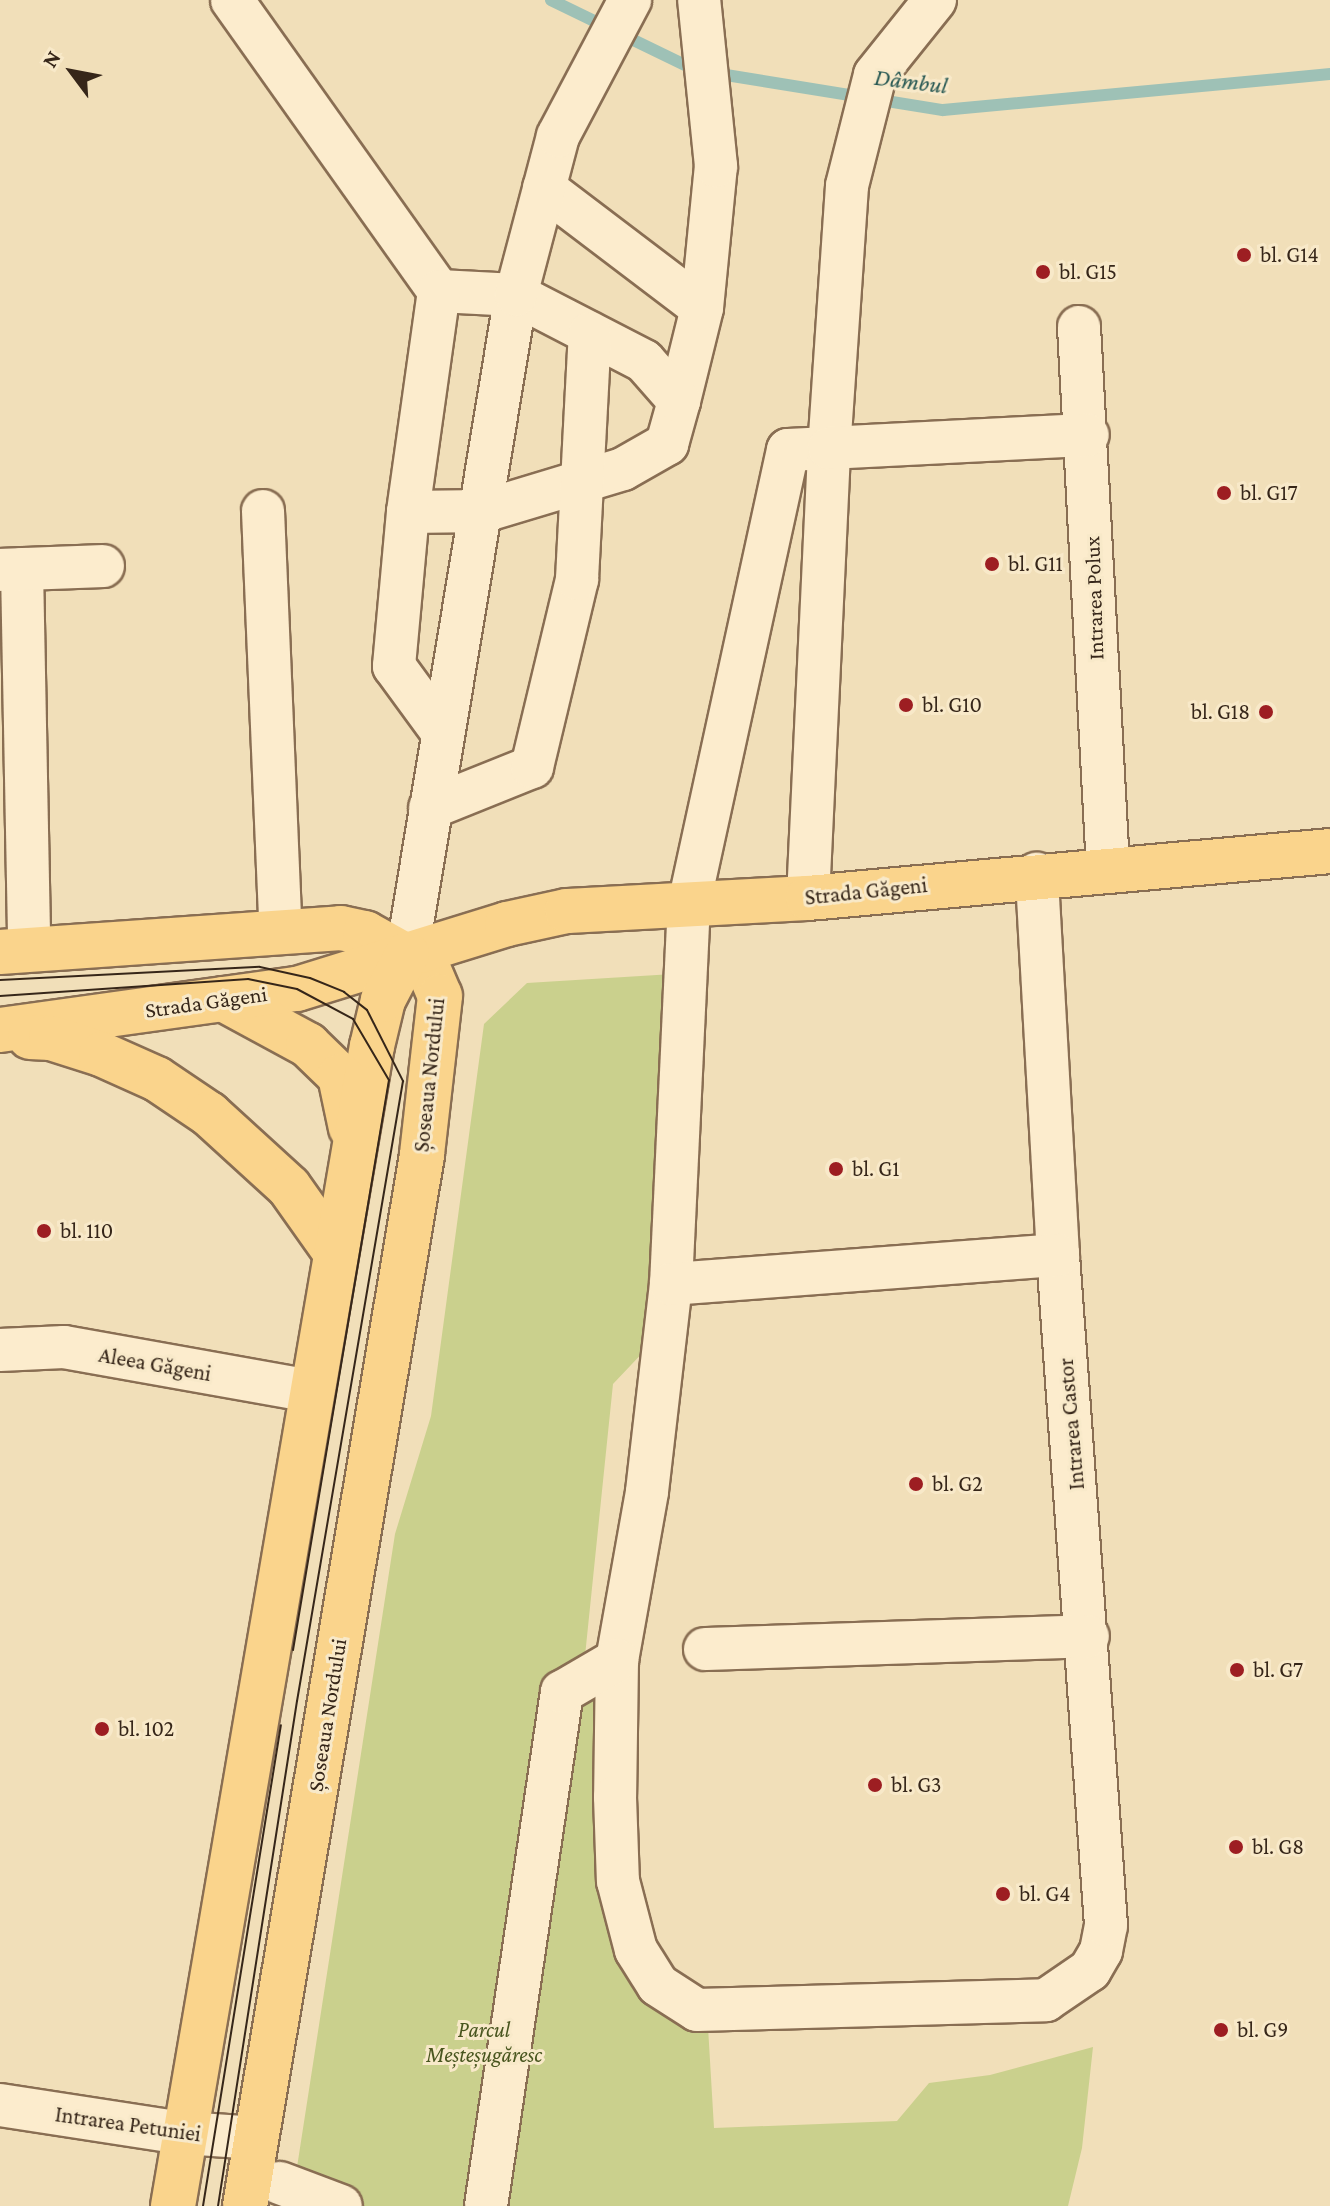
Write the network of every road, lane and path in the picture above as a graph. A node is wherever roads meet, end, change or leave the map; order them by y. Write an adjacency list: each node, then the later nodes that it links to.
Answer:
1 (232, 0): 6 (street)
2 (630, 0): 5 (street)
3 (699, 0): 8 (street)
4 (935, 0): 13 (street)
5 (544, 188): 7 (street); 8 (street)
6 (439, 291): 7 (street); 17 (street)
7 (516, 295): 10 (street); 16 (street)
8 (702, 308): 11 (street)
9 (1079, 327): 12 (street, Intrarea Polux)
10 (590, 333): 11 (street); 14 (street)
11 (679, 401): 14 (street)
12 (1088, 435): 13 (street); 23 (street, Intrarea Polux)
13 (829, 448): 25 (street); 26 (street)
14 (579, 482): 16 (street); 21 (street)
15 (263, 511): 27 (street)
16 (484, 511): 17 (street); 20 (street)
17 (408, 512): 20 (street)
18 (103, 566): 19 (street)
19 (11, 569): 28 (street)
20 (443, 733): 21 (street)
21 (430, 808): 29 (street)
22 (1330, 851): 23 (main road, Strada Găgeni)
23 (1108, 868): 24 (main road, Strada Găgeni)
24 (1037, 874): 25 (main road, Strada Găgeni); 34 (street, Intrarea Castor)
25 (808, 898): 26 (main road, Strada Găgeni)
26 (689, 903): 29 (main road, Strada Găgeni); 35 (street)
27 (281, 933): 28 (main road); 29 (main road)
28 (14, 951)
29 (407, 954): 30 (main road, Strada Găgeni); 32 (main road); 43 (main road, Șoseaua Nordului)
30 (223, 999): 31 (main road, Strada Găgeni); 32 (main road)
31 (0, 1033): 33 (main road)
32 (354, 1141): 33 (main road)
33 (335, 1252): 37 (main road)
34 (1058, 1255): 35 (street); 38 (street, Intrarea Castor)
35 (671, 1284): 40 (street)
36 (0, 1350): 37 (street, Aleea Găgeni)
37 (310, 1391): 42 (main road)
38 (1088, 1636): 39 (street); 40 (street, Intrarea Castor)
39 (705, 1649)
40 (617, 1660): 48 (street)
41 (0, 2105): 42 (street, Intrarea Petuniei)
42 (184, 2133): 43 (street, Intrarea Petuniei); 45 (main road); 46 (main road)
43 (257, 2138): 44 (main road, Șoseaua Nordului)
44 (262, 2194): 47 (street)
45 (146, 2206)
46 (173, 2206)
47 (341, 2206)
48 (486, 2206)

